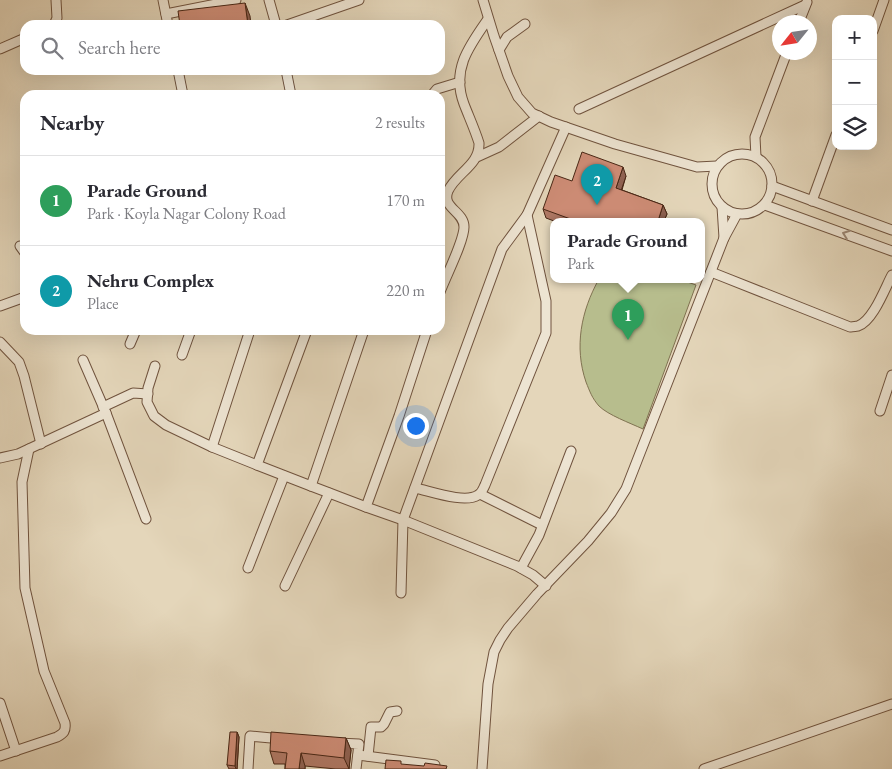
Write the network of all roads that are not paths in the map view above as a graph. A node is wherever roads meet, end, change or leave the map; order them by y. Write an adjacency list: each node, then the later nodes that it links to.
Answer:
1 (56, 0): 11 (street)
2 (163, 0): 9 (street)
3 (236, 0): 9 (street)
4 (269, 0): 13 (street)
5 (359, 0): 14 (street)
6 (483, 0): 15 (street)
7 (884, 0): 16 (street)
8 (806, 2): 10 (street); 30 (street)
9 (166, 14): 12 (street)
10 (801, 15)
11 (57, 20)
12 (167, 20)
13 (275, 20)
14 (301, 20)
15 (488, 20): 18 (street); 26 (street)
16 (877, 20)
17 (525, 24): 19 (street)
18 (494, 36): 19 (street); 22 (street)
19 (507, 37): 22 (street)
20 (20, 40): 21 (street)
21 (0, 49)
22 (499, 50): 31 (street)
23 (784, 60): 33 (street)
24 (179, 75): 27 (street)
25 (287, 75): 28 (street)
26 (460, 82): 29 (street); 36 (street)
27 (182, 90)
28 (290, 90)
29 (435, 90)
30 (579, 109)
31 (539, 116): 32 (street); 36 (street)
32 (566, 127): 39 (street); 48 (street)
33 (755, 137): 35 (street); 37 (street)
34 (832, 146): 44 (street)
35 (739, 154): 37 (street); 38 (street)
36 (477, 157): 42 (street)
37 (756, 157): 41 (street)
38 (717, 166): 39 (street); 40 (street)
39 (697, 167): 40 (street)
40 (712, 185): 46 (street)
41 (772, 186): 44 (street); 45 (street)
42 (445, 193)
43 (445, 196): 54 (street)
44 (812, 201): 49 (street)
45 (765, 204): 47 (street); 51 (street, one-way to 45)
46 (722, 207): 47 (street); 50 (street)
47 (737, 214): 50 (street)
48 (528, 216): 80 (street); 82 (street)
49 (892, 230)
50 (724, 238): 52 (street)
51 (892, 251)
52 (711, 272): 53 (street); 90 (street)
53 (892, 275)
54 (445, 280)
55 (20, 299): 56 (street)
56 (0, 306)
57 (134, 335): 64 (street)
58 (189, 335): 65 (street)
59 (248, 335): 73 (street)
60 (305, 335): 77 (street)
61 (362, 335): 79 (street)
62 (425, 335): 83 (street)
63 (0, 342): 72 (street)
64 (130, 344)
65 (182, 354)
66 (83, 360): 70 (street)
67 (155, 366): 69 (street)
68 (892, 375): 71 (street)
69 (148, 394): 70 (street); 73 (street)
70 (105, 410): 72 (street); 84 (street)
71 (880, 411)
72 (40, 444): 74 (street)
73 (212, 447): 77 (street)
74 (29, 450): 76 (street); 97 (street)
75 (571, 451): 86 (street)
76 (0, 458)
77 (257, 466): 78 (street)
78 (284, 476): 79 (street); 87 (street)
79 (311, 486): 81 (street)
80 (415, 488): 82 (street); 85 (street)
81 (329, 493): 83 (street); 89 (street)
82 (480, 494): 86 (street)
83 (366, 507): 85 (street)
84 (146, 519)
85 (403, 520): 88 (street); 91 (street)
86 (542, 526): 88 (street)
87 (248, 568)
88 (521, 568): 90 (street)
89 (285, 586)
90 (546, 586): 104 (street)
91 (401, 592)
92 (0, 703): 97 (street)
93 (892, 704): 105 (street)
94 (397, 711): 100 (street)
95 (290, 739): 102 (street)
96 (330, 742): 98 (street)
97 (16, 751): 99 (street)
98 (358, 755): 100 (street); 103 (street)
99 (0, 756)
100 (368, 756): 101 (street)
101 (446, 766)
102 (248, 769)
103 (356, 769)
104 (482, 769)
105 (704, 769)

